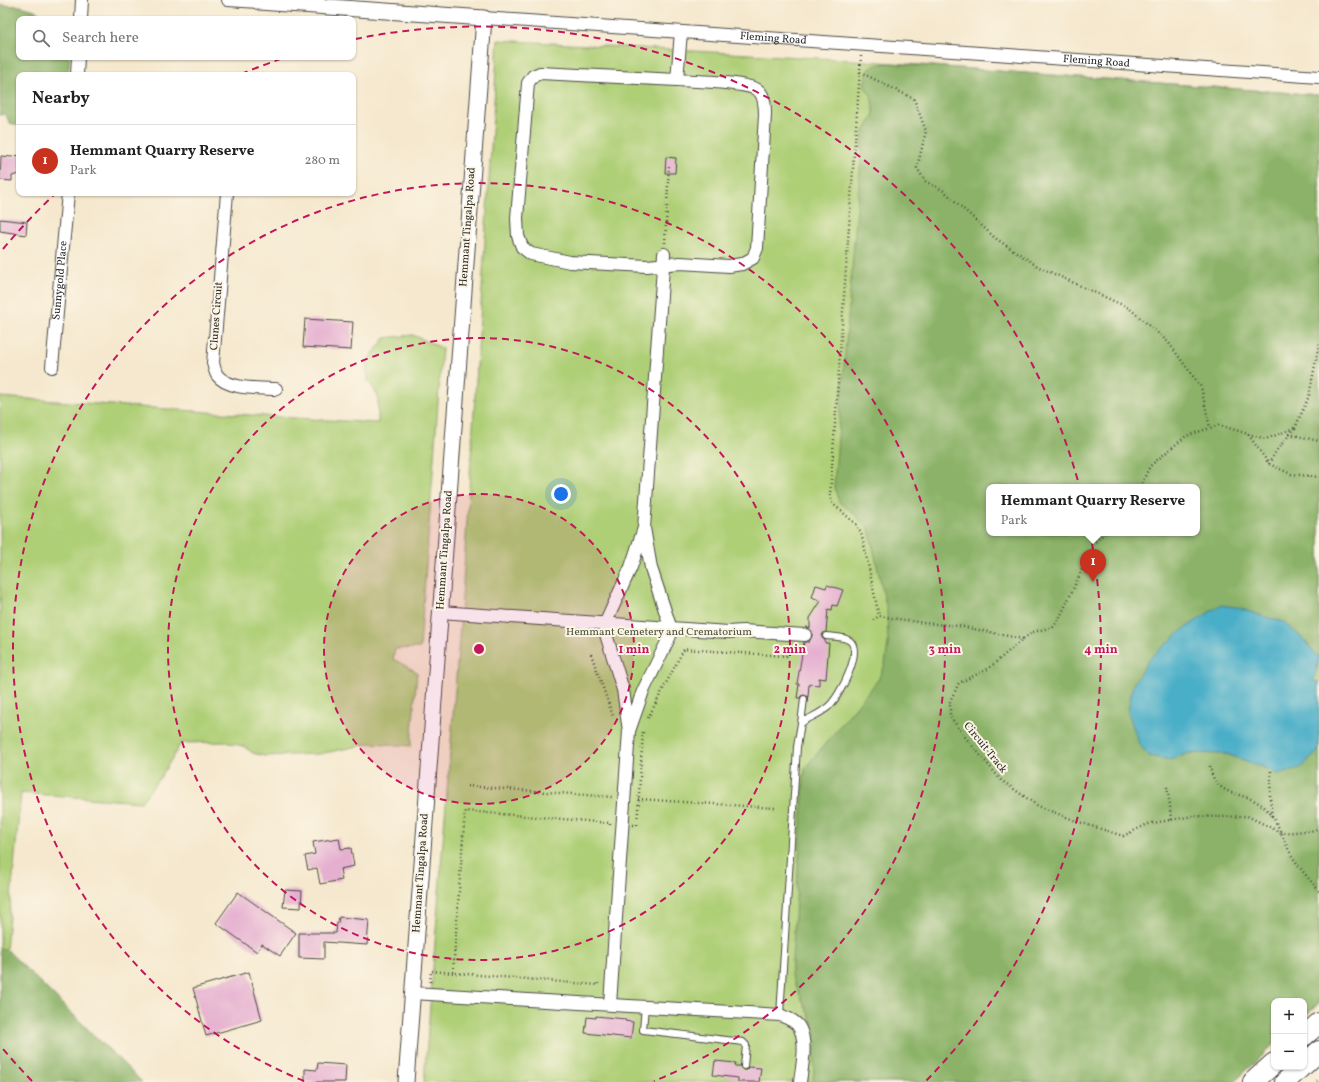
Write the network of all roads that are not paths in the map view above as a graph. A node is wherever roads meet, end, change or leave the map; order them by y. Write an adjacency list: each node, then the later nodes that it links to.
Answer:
1 (82, 0): 4 (street)
2 (228, 0): 3 (street, Fleming Road)
3 (260, 1): 5 (street, Fleming Road)
4 (81, 16)
5 (484, 18): 6 (street, Fleming Road); 19 (street, Hemmant Tingalpa Road)
6 (681, 32): 9 (street, Fleming Road); 10 (street)
7 (78, 60): 8 (street)
8 (78, 72)
9 (1319, 78)
10 (677, 80): 13 (street); 13 (street)
11 (68, 196): 14 (street, Sunnygold Place)
12 (226, 196): 15 (street, Clunes Circuit)
13 (664, 259): 16 (street)
14 (52, 367)
15 (276, 389)
16 (644, 528): 17 (street); 18 (street)
17 (631, 567): 18 (street); 20 (street)
18 (651, 568): 21 (street)
19 (440, 612): 20 (street); 29 (street, Hemmant Tingalpa Road)
20 (605, 624): 21 (street); 24 (street)
21 (671, 629): 22 (street); 25 (street)
22 (799, 635)
23 (826, 636): 27 (lane)
24 (623, 690): 25 (street); 28 (street)
25 (643, 691): 28 (street)
26 (804, 699): 27 (lane)
27 (801, 723): 32 (lane)
28 (630, 731): 30 (street)
29 (413, 993): 30 (street); 40 (street, Hemmant Tingalpa Road)
30 (610, 1004): 31 (street)
31 (646, 1006): 32 (street); 37 (lane)
32 (780, 1015): 41 (street)
33 (1319, 1023): 34 (main road)
34 (1306, 1034)
35 (1319, 1051): 36 (main road)
36 (1307, 1061)
37 (744, 1066)
38 (1271, 1066): 42 (main road)
39 (1298, 1070): 43 (main road)
40 (406, 1082)
41 (800, 1082)
42 (1253, 1082)
43 (1285, 1082)

